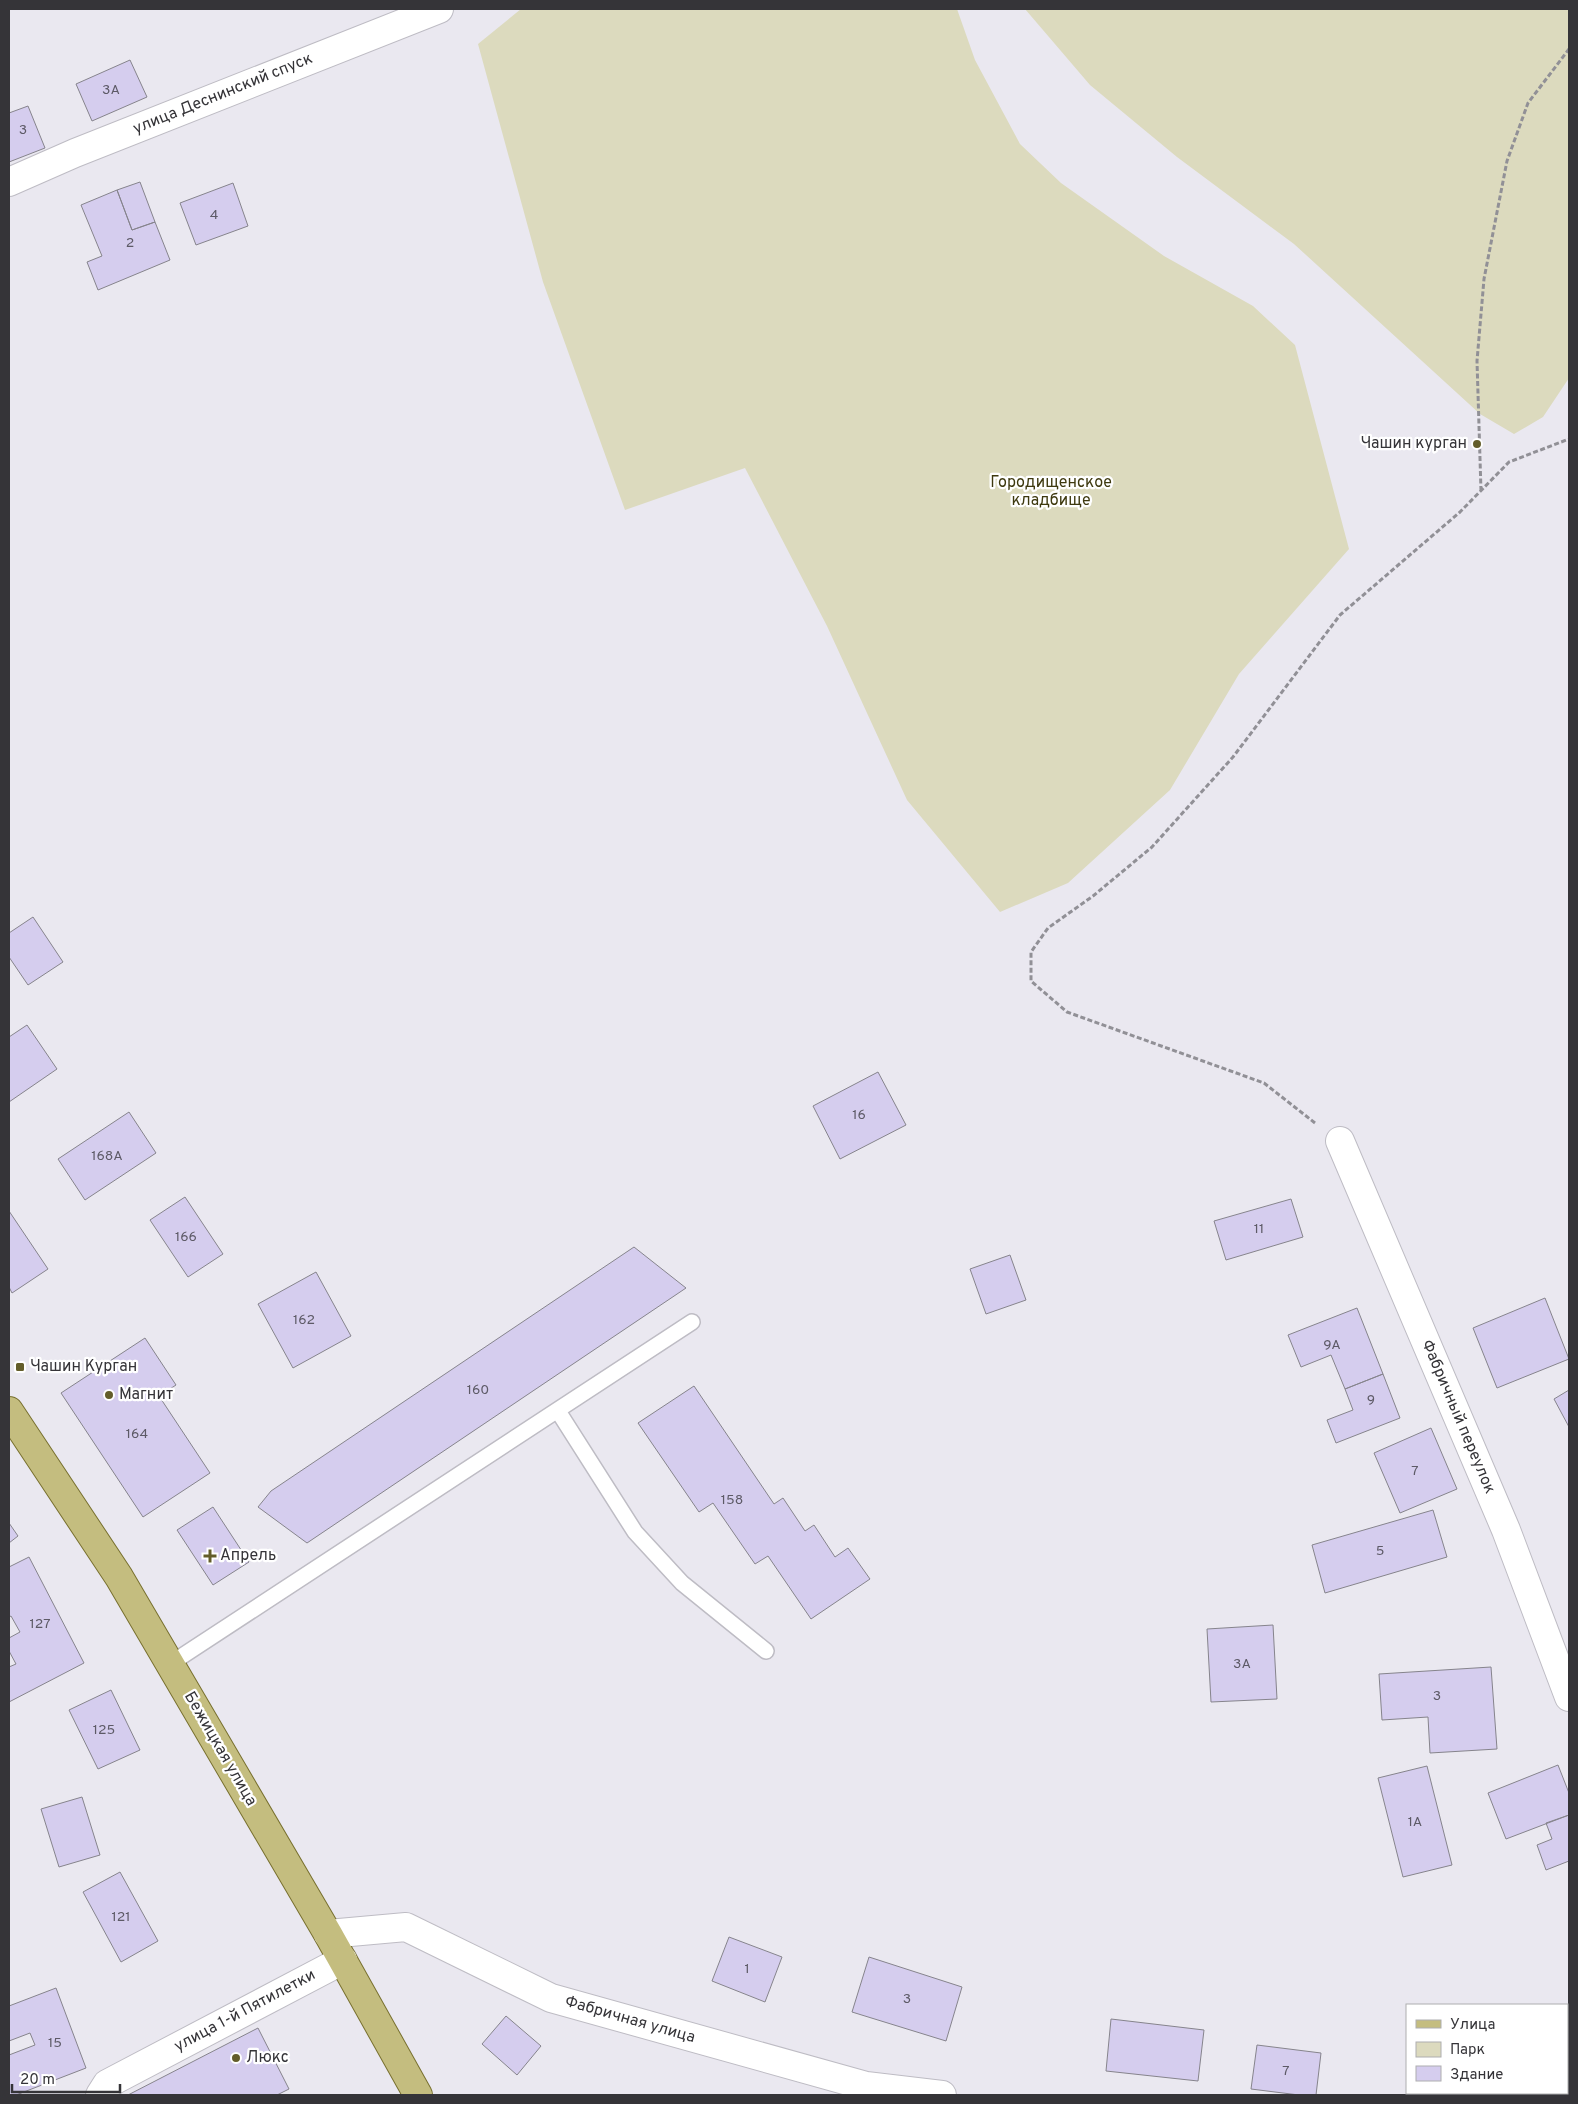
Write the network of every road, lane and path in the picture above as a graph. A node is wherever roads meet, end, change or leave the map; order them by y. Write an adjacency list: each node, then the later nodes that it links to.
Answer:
1 (439, 9): 3 (street, улица Деснинский спуск)
2 (1569, 49): 5 (path)
3 (9, 182)
4 (1569, 439): 5 (path)
5 (1481, 491): 6 (path)
6 (1340, 1141): 12 (street, Фабричный переулок)
7 (692, 1322): 9 (lane)
8 (9, 1411): 11 (main road, Бежицкая улица)
9 (558, 1412): 10 (lane); 11 (lane)
10 (766, 1650)
11 (170, 1664): 13 (main road, Бежицкая улица)
12 (1569, 1697)
13 (328, 1934): 14 (main road, Бежицкая улица); 15 (street, Фабричная улица)
14 (342, 1960): 16 (street, улица 1-й Пятилетки); 17 (main road, Бежицкая улица)
15 (863, 2091): 18 (street, Фабричная улица)
16 (100, 2095)
17 (418, 2095)
18 (942, 2095)

